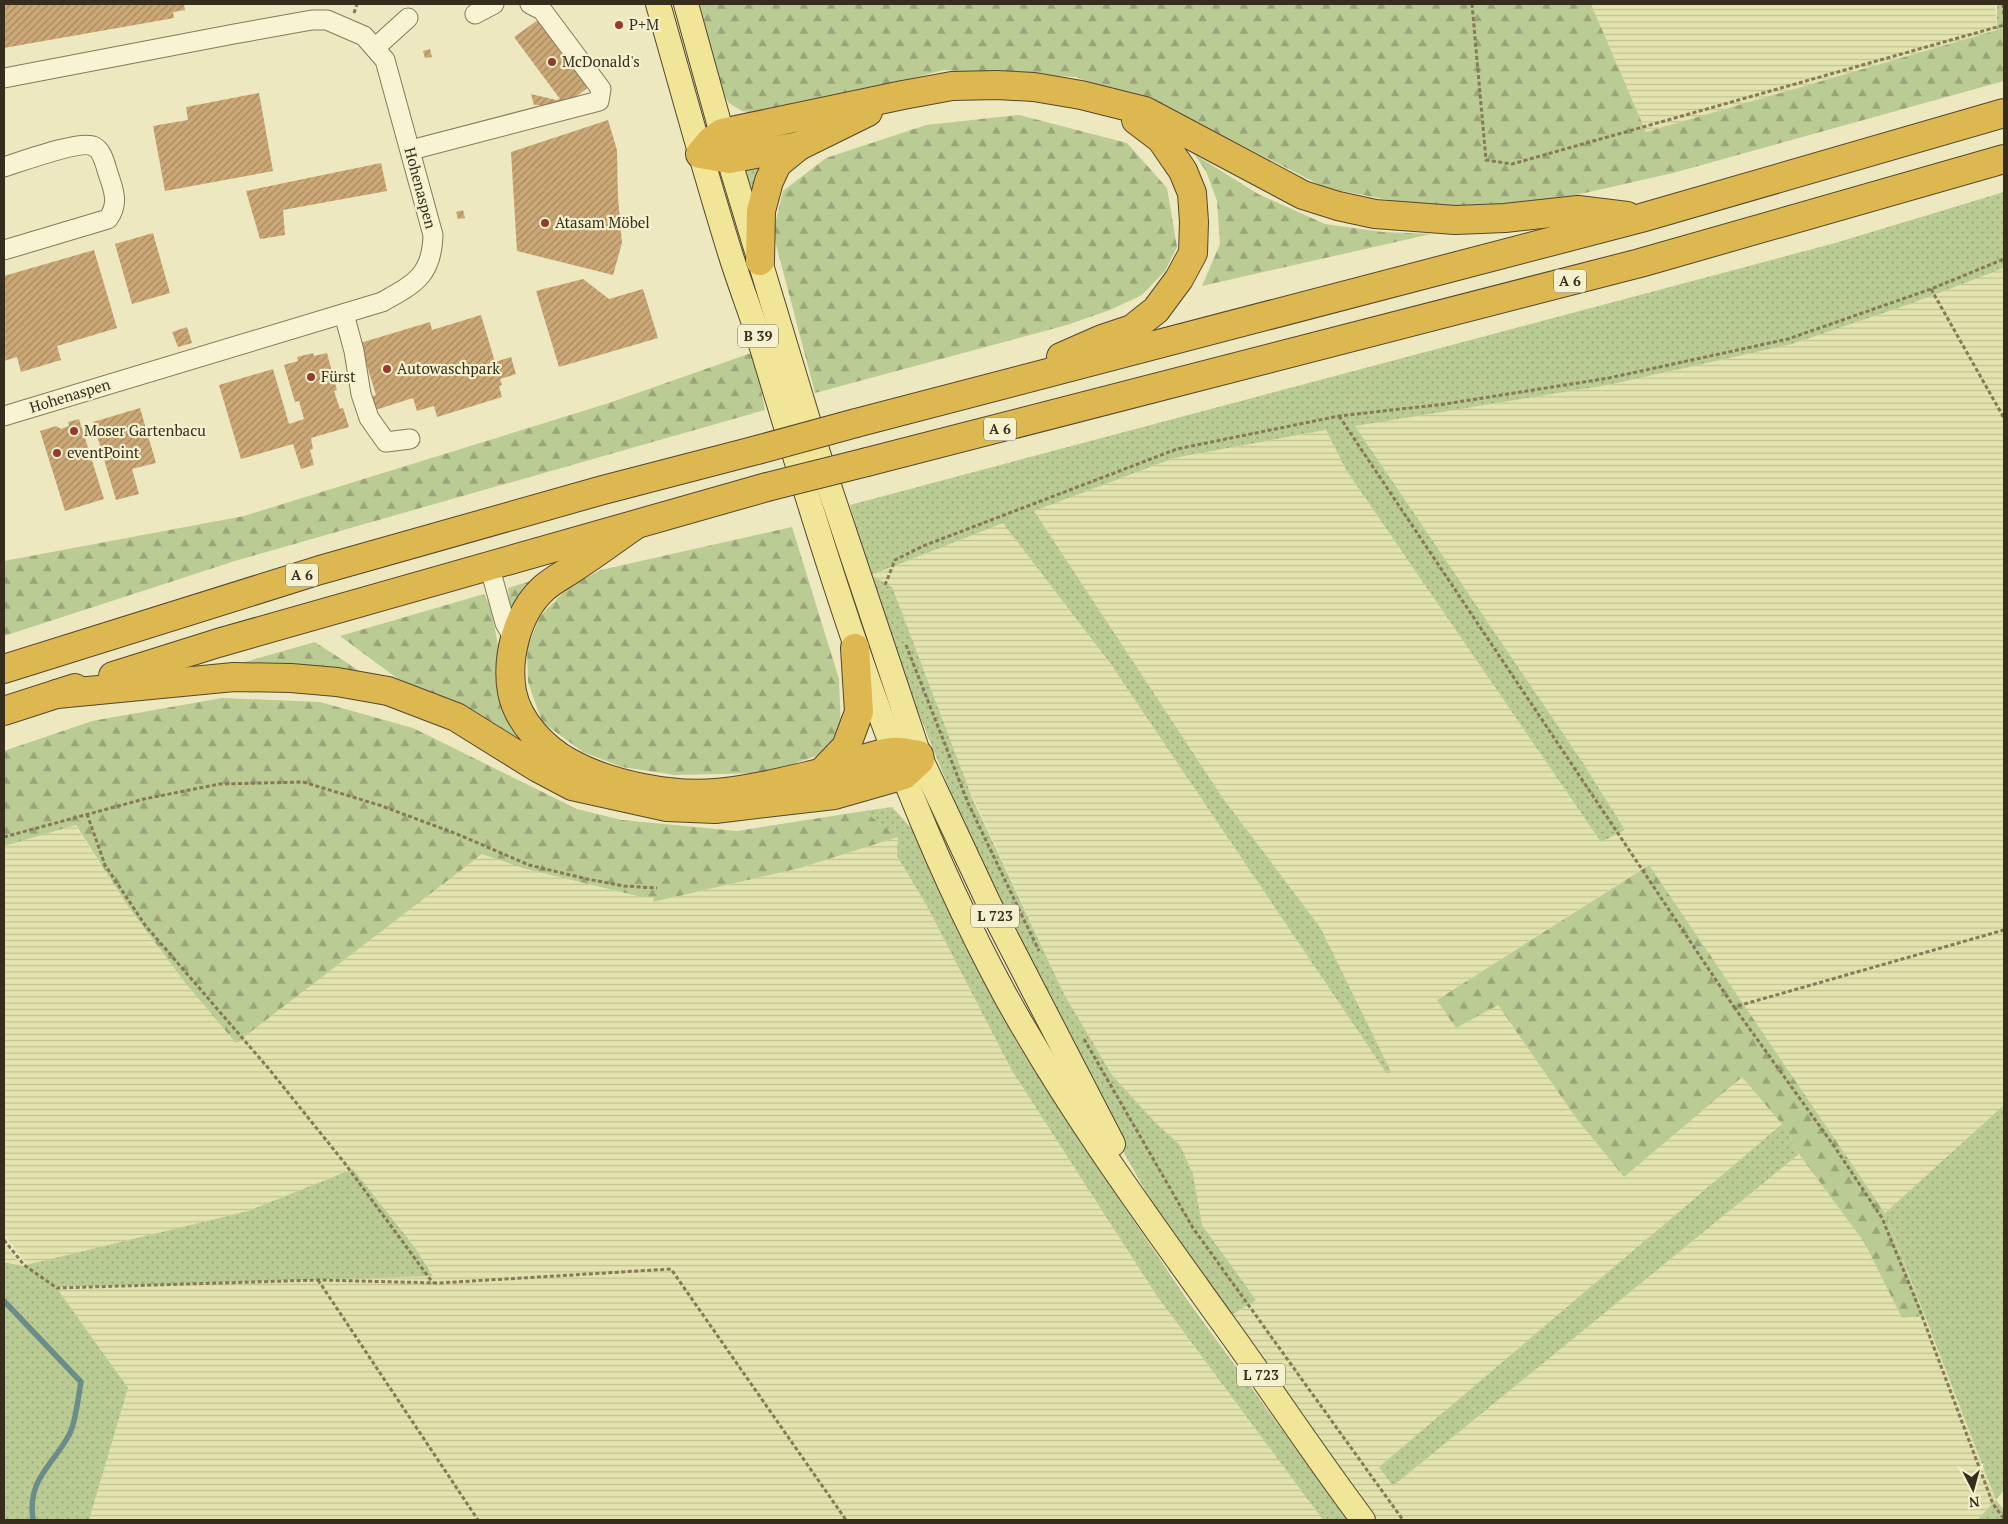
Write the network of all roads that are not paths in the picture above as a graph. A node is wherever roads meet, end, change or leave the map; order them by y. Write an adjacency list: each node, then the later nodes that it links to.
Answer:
1 (494, 4): 5 (street)
2 (530, 4): 14 (street)
3 (658, 4): 15 (main road, B 39)
4 (686, 4): 12 (main road, B 39)
5 (475, 14)
6 (408, 18): 7 (street)
7 (375, 48): 8 (street, Hohenaspen); 14 (street, Hohenaspen)
8 (4, 78)
9 (903, 95): 10 (highway); 12 (highway); 13 (highway)
10 (1115, 104): 19 (highway); 23 (highway)
11 (2004, 113): 19 (highway, A 6)
12 (722, 133): 15 (highway); 16 (main road, B 39)
13 (799, 146): 16 (highway); 21 (highway)
14 (411, 150): 22 (street, Hohenaspen)
15 (700, 154): 16 (highway); 29 (main road, B 39)
16 (729, 159): 21 (main road, B 39)
17 (2004, 159): 26 (highway, A 6, bridge)
18 (4, 167): 20 (street)
19 (1641, 218): 23 (highway, A 6)
20 (4, 250)
21 (760, 261): 33 (main road, B 39)
22 (344, 314): 24 (street, Hohenaspen); 25 (street)
23 (982, 391): 30 (highway, A 6, bridge)
24 (4, 416)
25 (410, 439)
26 (634, 526): 27 (highway, A 6); 28 (highway)
27 (489, 565): 28 (street); 31 (highway, A 6)
28 (514, 639): 35 (highway)
29 (855, 648): 34 (main road, L 723); 35 (highway)
30 (4, 669)
31 (57, 694): 32 (highway, A 6); 34 (highway)
32 (4, 711)
33 (906, 715): 34 (main road, L 723)
34 (905, 761): 35 (highway); 36 (main road, L 723)
35 (822, 772)
36 (1363, 1520)

